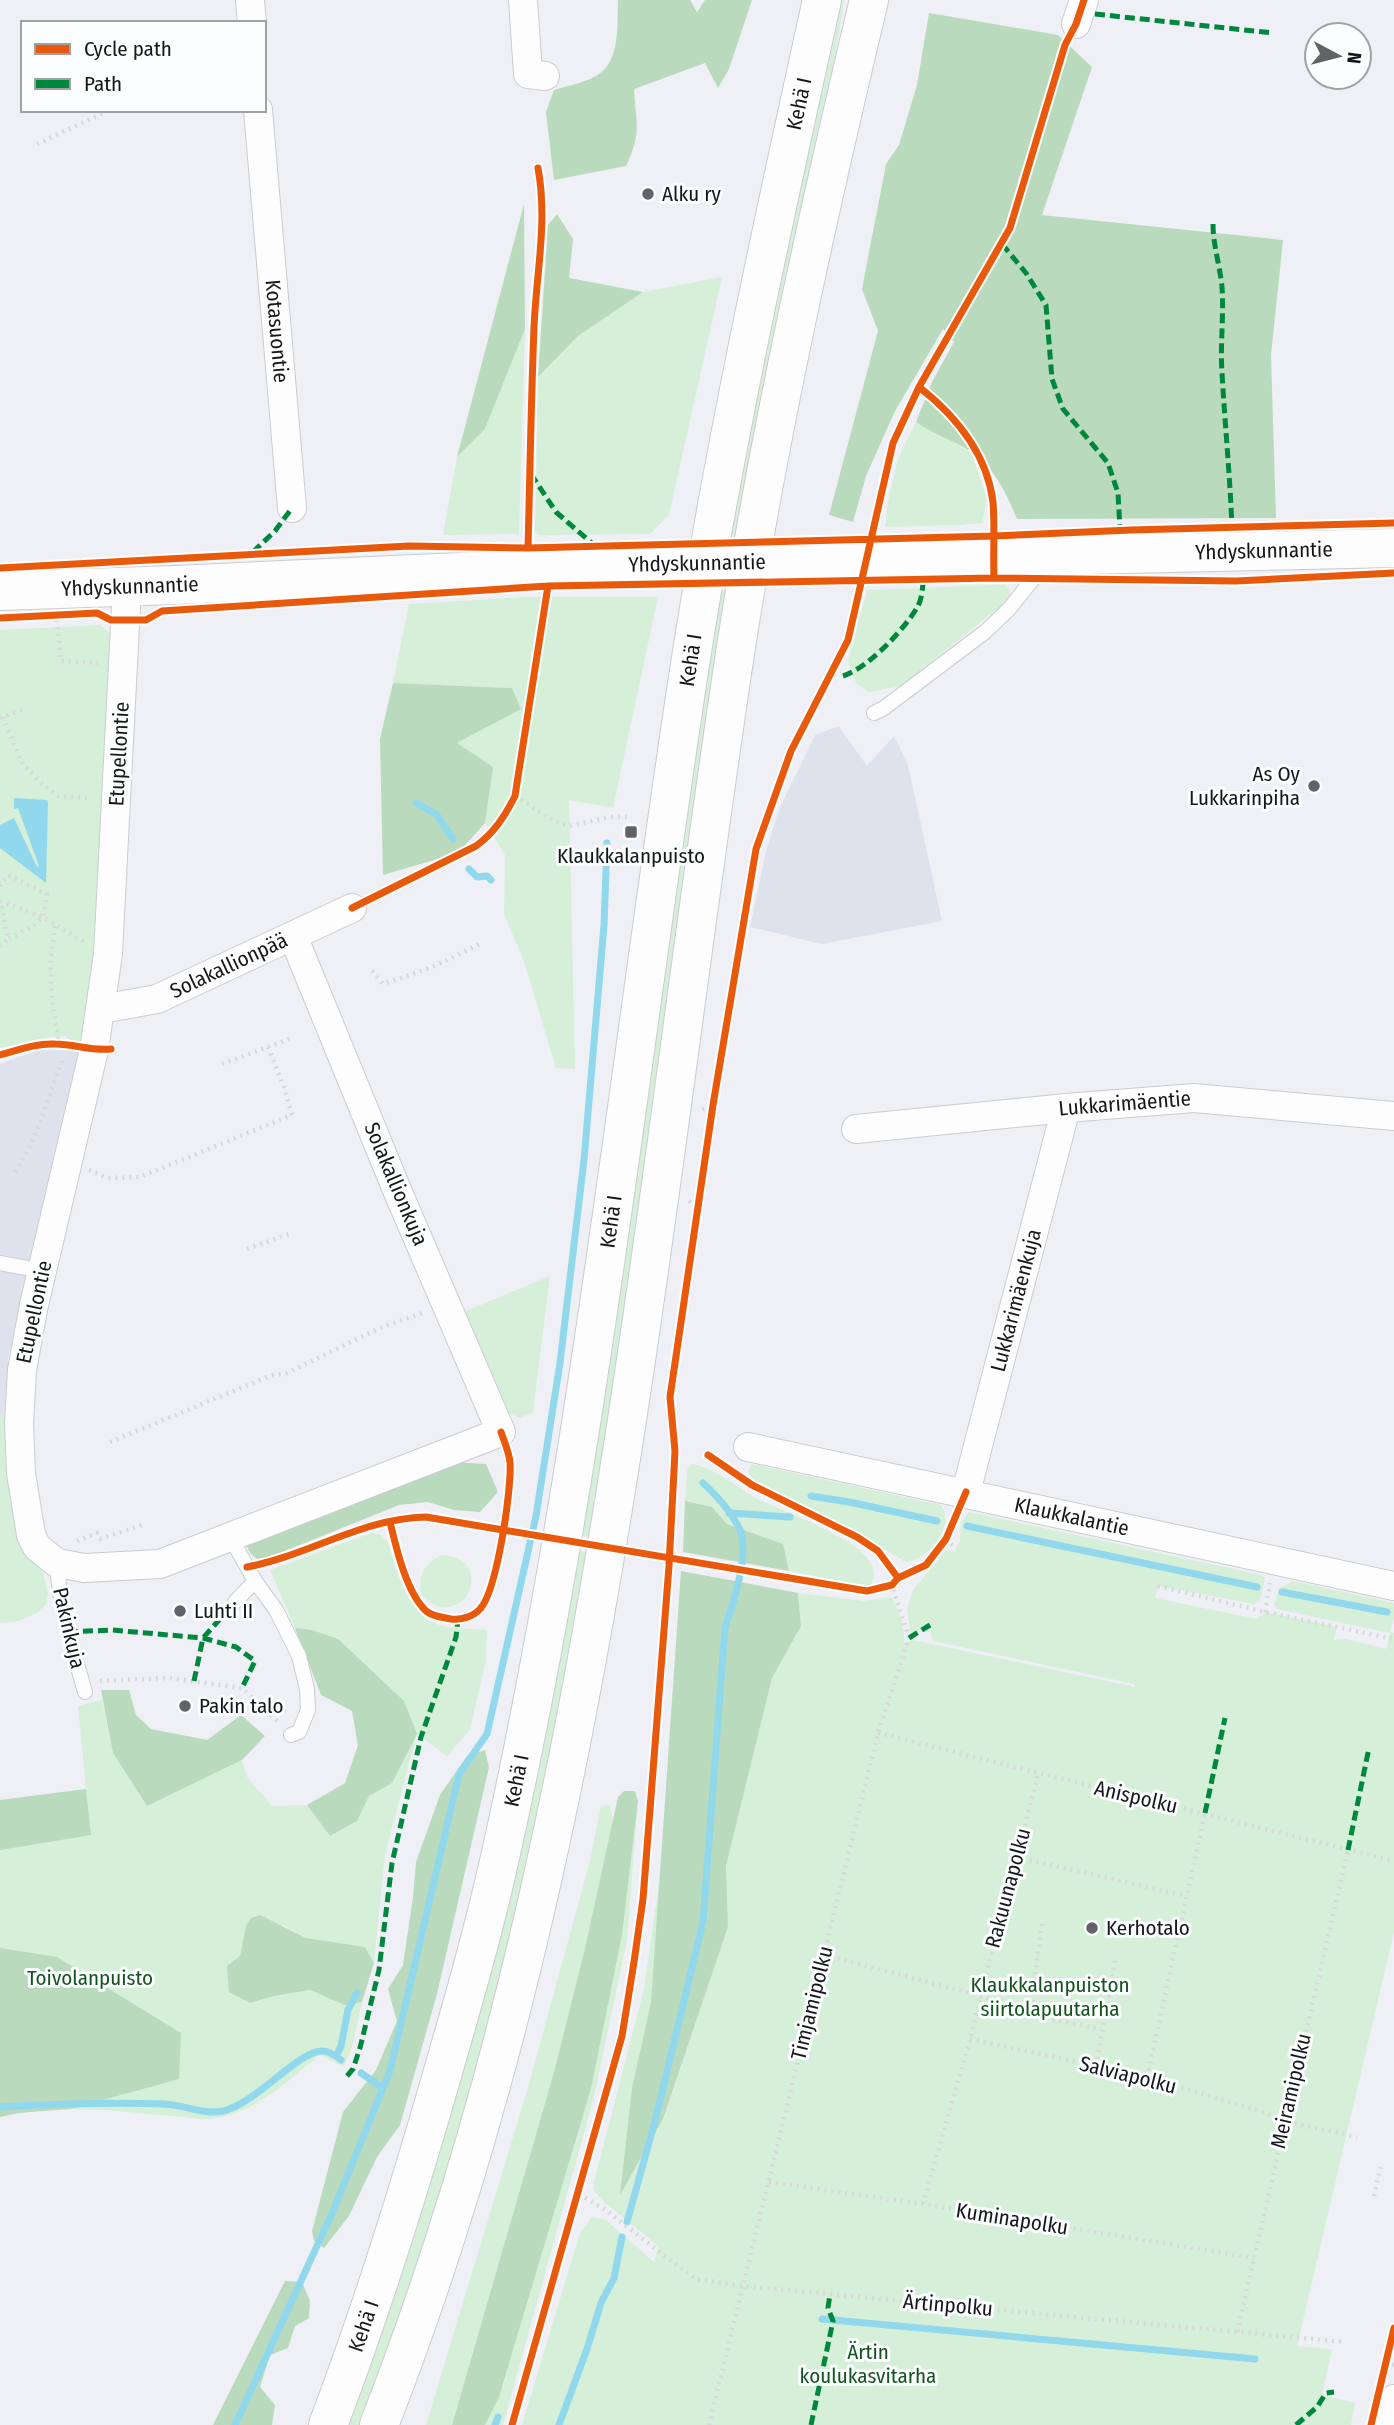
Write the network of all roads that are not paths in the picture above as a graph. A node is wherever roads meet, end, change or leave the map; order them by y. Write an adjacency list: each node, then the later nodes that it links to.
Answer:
1 (250, 0): 5 (street)
2 (523, 0): 6 (street)
3 (822, 0): 32 (main road, Kehä I)
4 (869, 0): 33 (main road, Kehä I)
5 (252, 21)
6 (544, 76)
7 (258, 112): 8 (street, Kotasuontie)
8 (292, 508)
9 (1394, 548): 10 (main road, Yhdyskunnantie)
10 (1034, 556): 11 (main road, Yhdyskunnantie, bridge); 13 (lane)
11 (127, 587): 12 (main road, Yhdyskunnantie); 16 (street, Etupellontie)
12 (0, 591)
13 (874, 713)
14 (352, 908): 15 (street, Solakallionpää)
15 (292, 936): 16 (street, Solakallionpää); 24 (street, Solakallionkuja)
16 (102, 1009): 21 (street, Etupellontie)
17 (1066, 1108): 18 (street, Lukkarimäentie); 19 (street, Lukkarimäentie); 23 (street, Lukkarimäenkuja)
18 (1394, 1116)
19 (856, 1129)
20 (0, 1263): 21 (lane)
21 (42, 1271): 25 (street, Etupellontie)
22 (748, 1447): 23 (street, Klaukkalantie)
23 (966, 1492): 27 (street, Klaukkalantie)
24 (231, 1538): 25 (street); 26 (lane)
25 (62, 1554): 29 (lane, Pakinkuja)
26 (255, 1581): 28 (lane); 30 (lane)
27 (1394, 1586)
28 (235, 1602)
29 (83, 1686)
30 (291, 1735)
31 (1388, 2387): 34 (street)
32 (328, 2425)
33 (379, 2425)
34 (1388, 2425)

